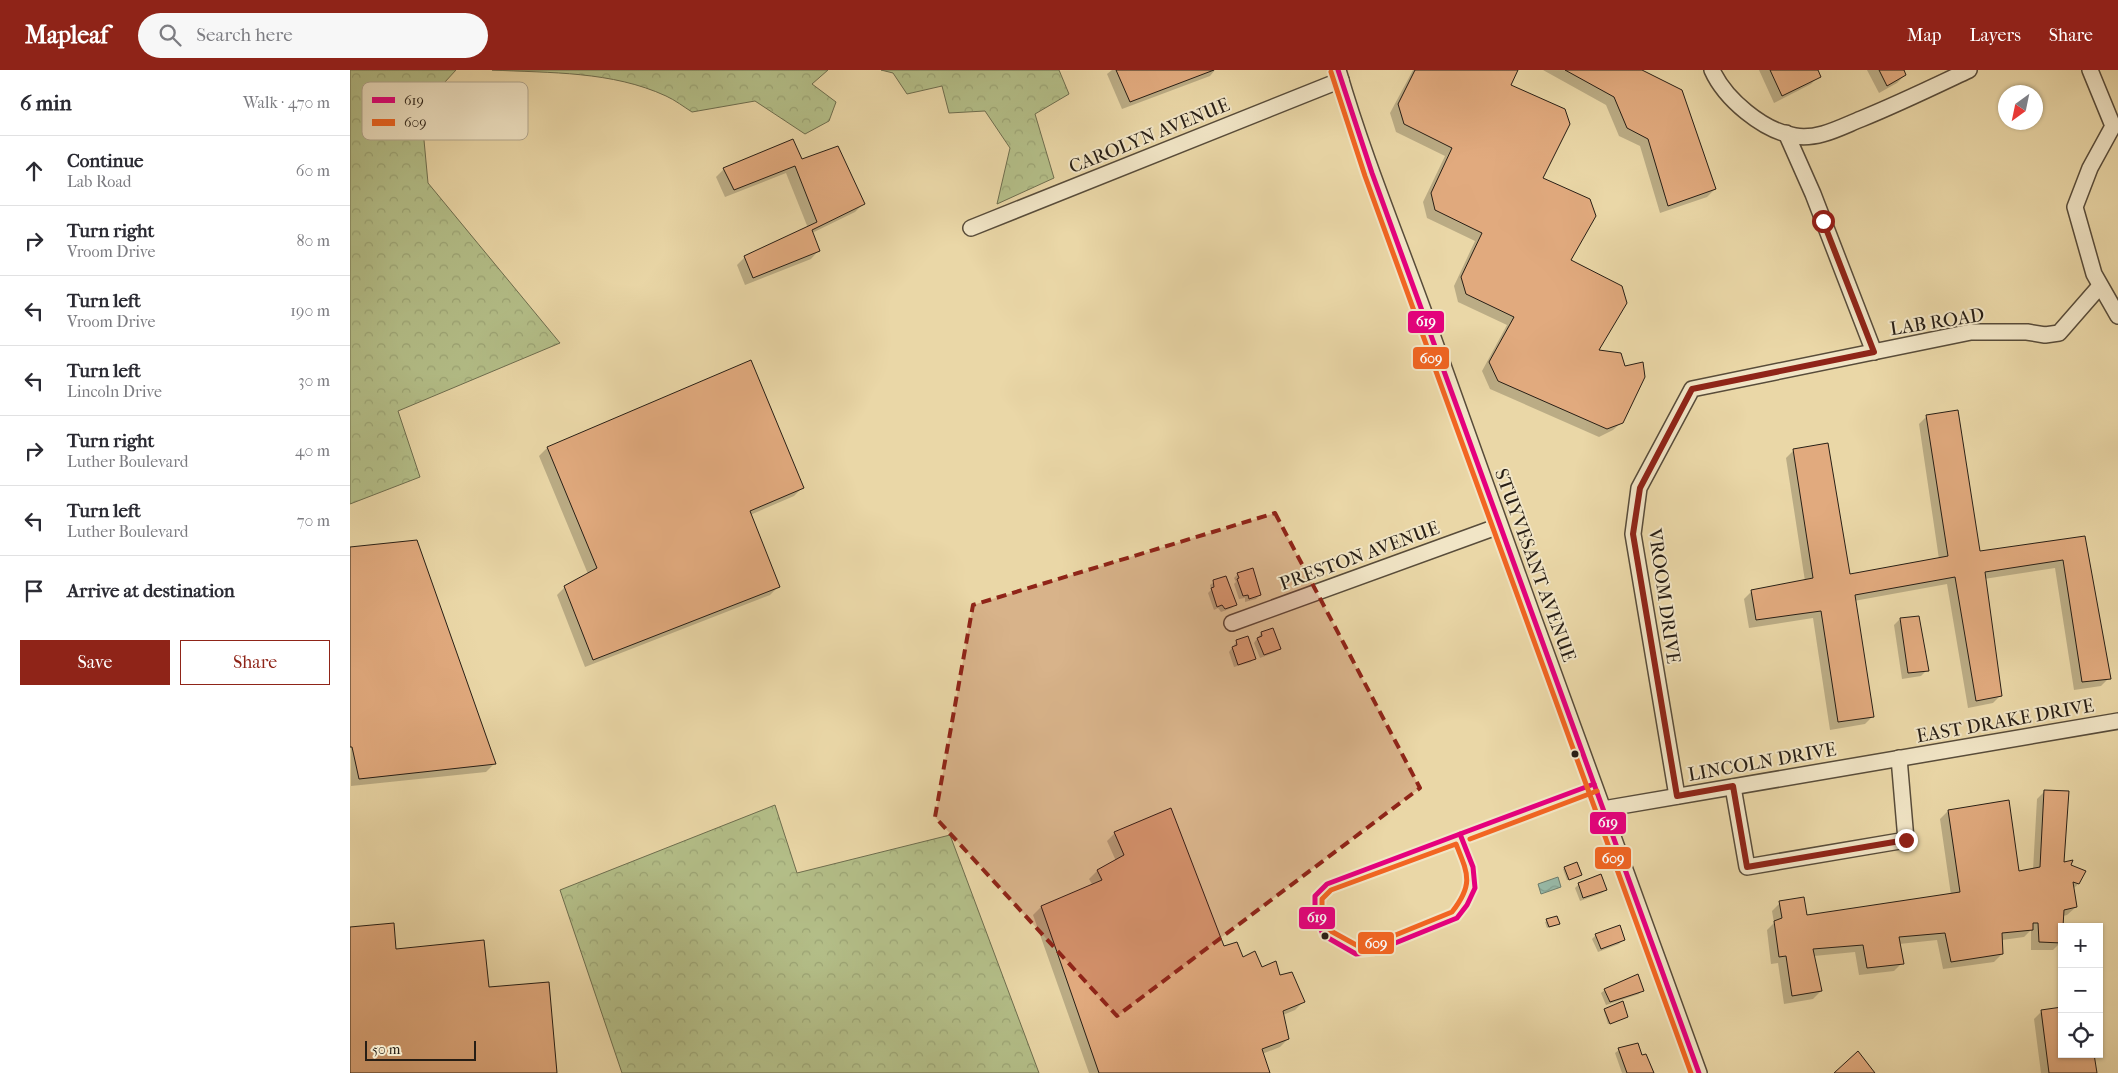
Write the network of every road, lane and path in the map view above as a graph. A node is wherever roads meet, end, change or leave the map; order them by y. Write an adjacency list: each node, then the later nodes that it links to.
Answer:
1 (1712, 70): 5 (street)
2 (1969, 70): 5 (street)
3 (2090, 70): 7 (street)
4 (1340, 75): 6 (street, CAROLYN AVENUE); 10 (street, STUYVESANT AVENUE)
5 (1786, 133): 9 (street, LAB ROAD)
6 (971, 228)
7 (2100, 286): 8 (street); 9 (street, LAB ROAD)
8 (2118, 316)
9 (1874, 352): 15 (street, VROOM DRIVE)
10 (1499, 526): 11 (street, PRESTON AVENUE); 16 (street, STUYVESANT AVENUE)
11 (1232, 623)
12 (2118, 721): 13 (street, EAST DRAKE DRIVE)
13 (1898, 758): 14 (street, LINCOLN DRIVE); 14 (street)
14 (1733, 786): 15 (street, LINCOLN DRIVE)
15 (1677, 796): 16 (street, LINCOLN DRIVE)
16 (1603, 808): 17 (street, STUYVESANT AVENUE)
17 (1699, 1073)

